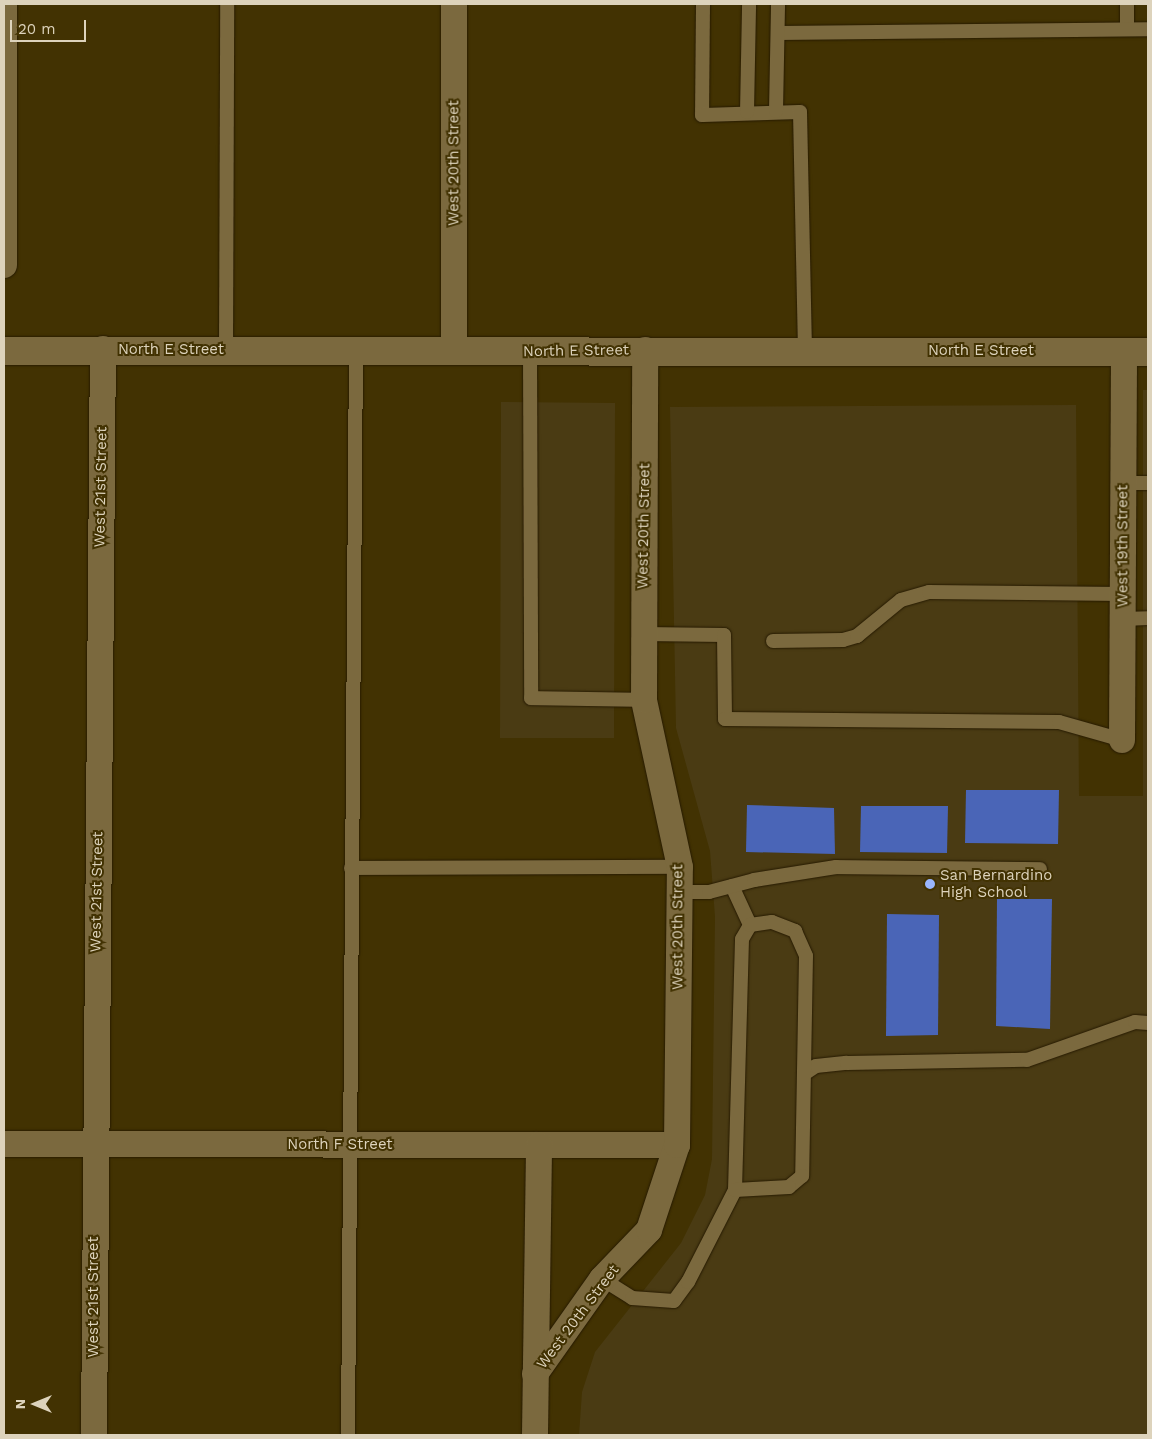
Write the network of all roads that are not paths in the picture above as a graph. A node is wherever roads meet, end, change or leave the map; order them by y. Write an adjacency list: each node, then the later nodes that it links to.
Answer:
1 (4, 4): 13 (street)
2 (227, 4): 16 (lane)
3 (454, 4): 21 (street, West 20th Street)
4 (703, 4): 12 (lane)
5 (749, 4): 12 (lane)
6 (778, 4): 10 (lane)
7 (1127, 4): 8 (lane)
8 (1127, 29): 9 (lane); 10 (lane)
9 (1148, 29)
10 (778, 33): 11 (lane)
11 (776, 111): 12 (lane); 18 (lane)
12 (747, 112)
13 (4, 265)
14 (4, 350): 15 (main road, North E Street)
15 (102, 350): 16 (main road, North E Street); 37 (street, West 21st Street)
16 (226, 350): 20 (main road, North E Street)
17 (645, 350): 18 (main road, North E Street); 19 (main road, North E Street); 25 (street, West 20th Street)
18 (805, 350): 22 (main road, North E Street)
19 (530, 351): 21 (main road, North E Street); 27 (lane)
20 (356, 352): 21 (main road, North E Street); 29 (lane)
21 (454, 352)
22 (1136, 352): 23 (street, West 19th Street)
23 (1136, 482): 24 (street, West 19th Street)
24 (1132, 610): 26 (lane); 28 (street, West 19th Street)
25 (642, 634): 27 (street, West 20th Street); 28 (lane)
26 (773, 641)
27 (644, 700): 31 (street, West 20th Street)
28 (1122, 740)
29 (351, 868): 31 (lane); 38 (lane)
30 (1040, 869): 32 (lane)
31 (679, 880): 32 (lane); 40 (street, West 20th Street)
32 (732, 886): 33 (lane)
33 (750, 925): 35 (lane); 41 (lane)
34 (1148, 1022): 35 (lane)
35 (804, 1074): 41 (lane)
36 (4, 1144): 37 (street, North F Street)
37 (94, 1144): 38 (street, North F Street); 44 (street, West 21st Street)
38 (349, 1145): 39 (street, North F Street); 45 (lane)
39 (539, 1145): 40 (street, North F Street); 43 (street, West 20th Street)
40 (677, 1146): 42 (street, West 20th Street)
41 (735, 1190): 42 (lane)
42 (602, 1279): 43 (street, West 20th Street)
43 (535, 1374): 46 (street, West 20th Street)
44 (94, 1435)
45 (348, 1435)
46 (535, 1435)

